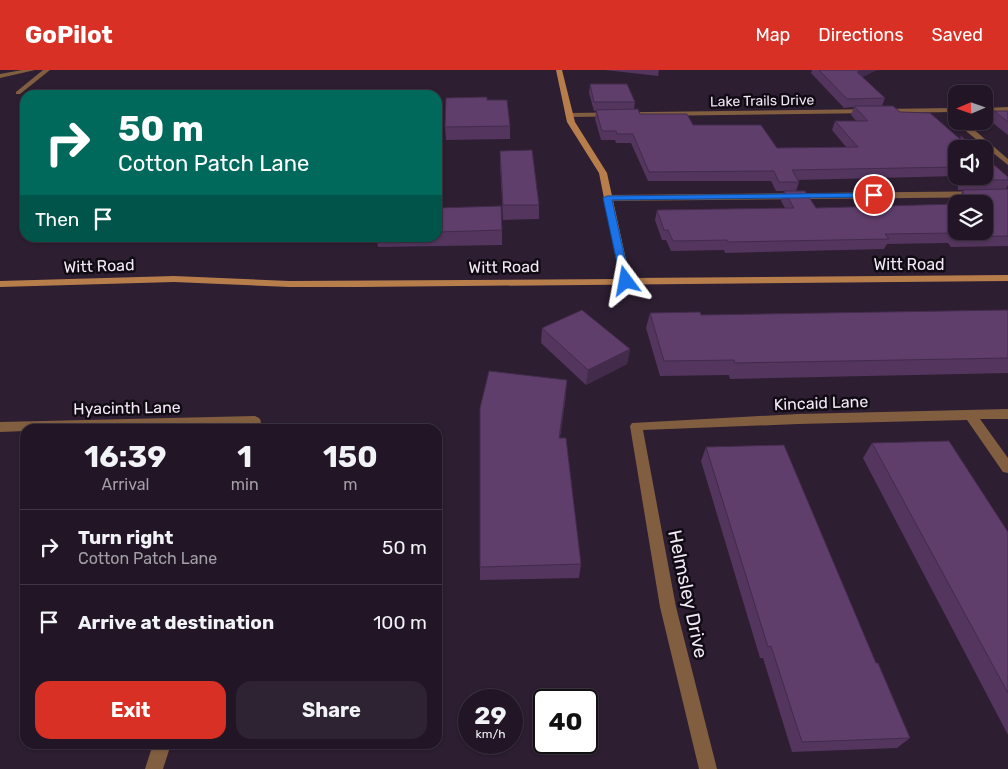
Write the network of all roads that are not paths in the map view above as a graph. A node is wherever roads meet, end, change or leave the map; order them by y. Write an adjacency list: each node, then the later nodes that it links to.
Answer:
1 (32, 70): 4 (street)
2 (47, 70): 5 (street)
3 (559, 70): 9 (street)
4 (0, 76)
5 (23, 90)
6 (947, 110): 9 (street, Lake Trails Drive)
7 (993, 110): 8 (street)
8 (1008, 110)
9 (568, 115): 13 (street)
10 (970, 130): 11 (street)
11 (1008, 162)
12 (1008, 194): 13 (street)
13 (607, 198): 15 (street)
14 (1008, 278): 15 (street, Witt Road)
15 (626, 281): 16 (street, Witt Road)
16 (0, 284)
17 (1008, 414): 18 (street, Kincaid Lane)
18 (970, 415): 19 (street, Kincaid Lane); 22 (street)
19 (636, 426): 25 (street, Helmsley Drive)
20 (0, 427): 21 (street, Hyacinth Lane)
21 (20, 427)
22 (1008, 468)
23 (160, 749): 24 (street)
24 (154, 769)
25 (708, 769)

